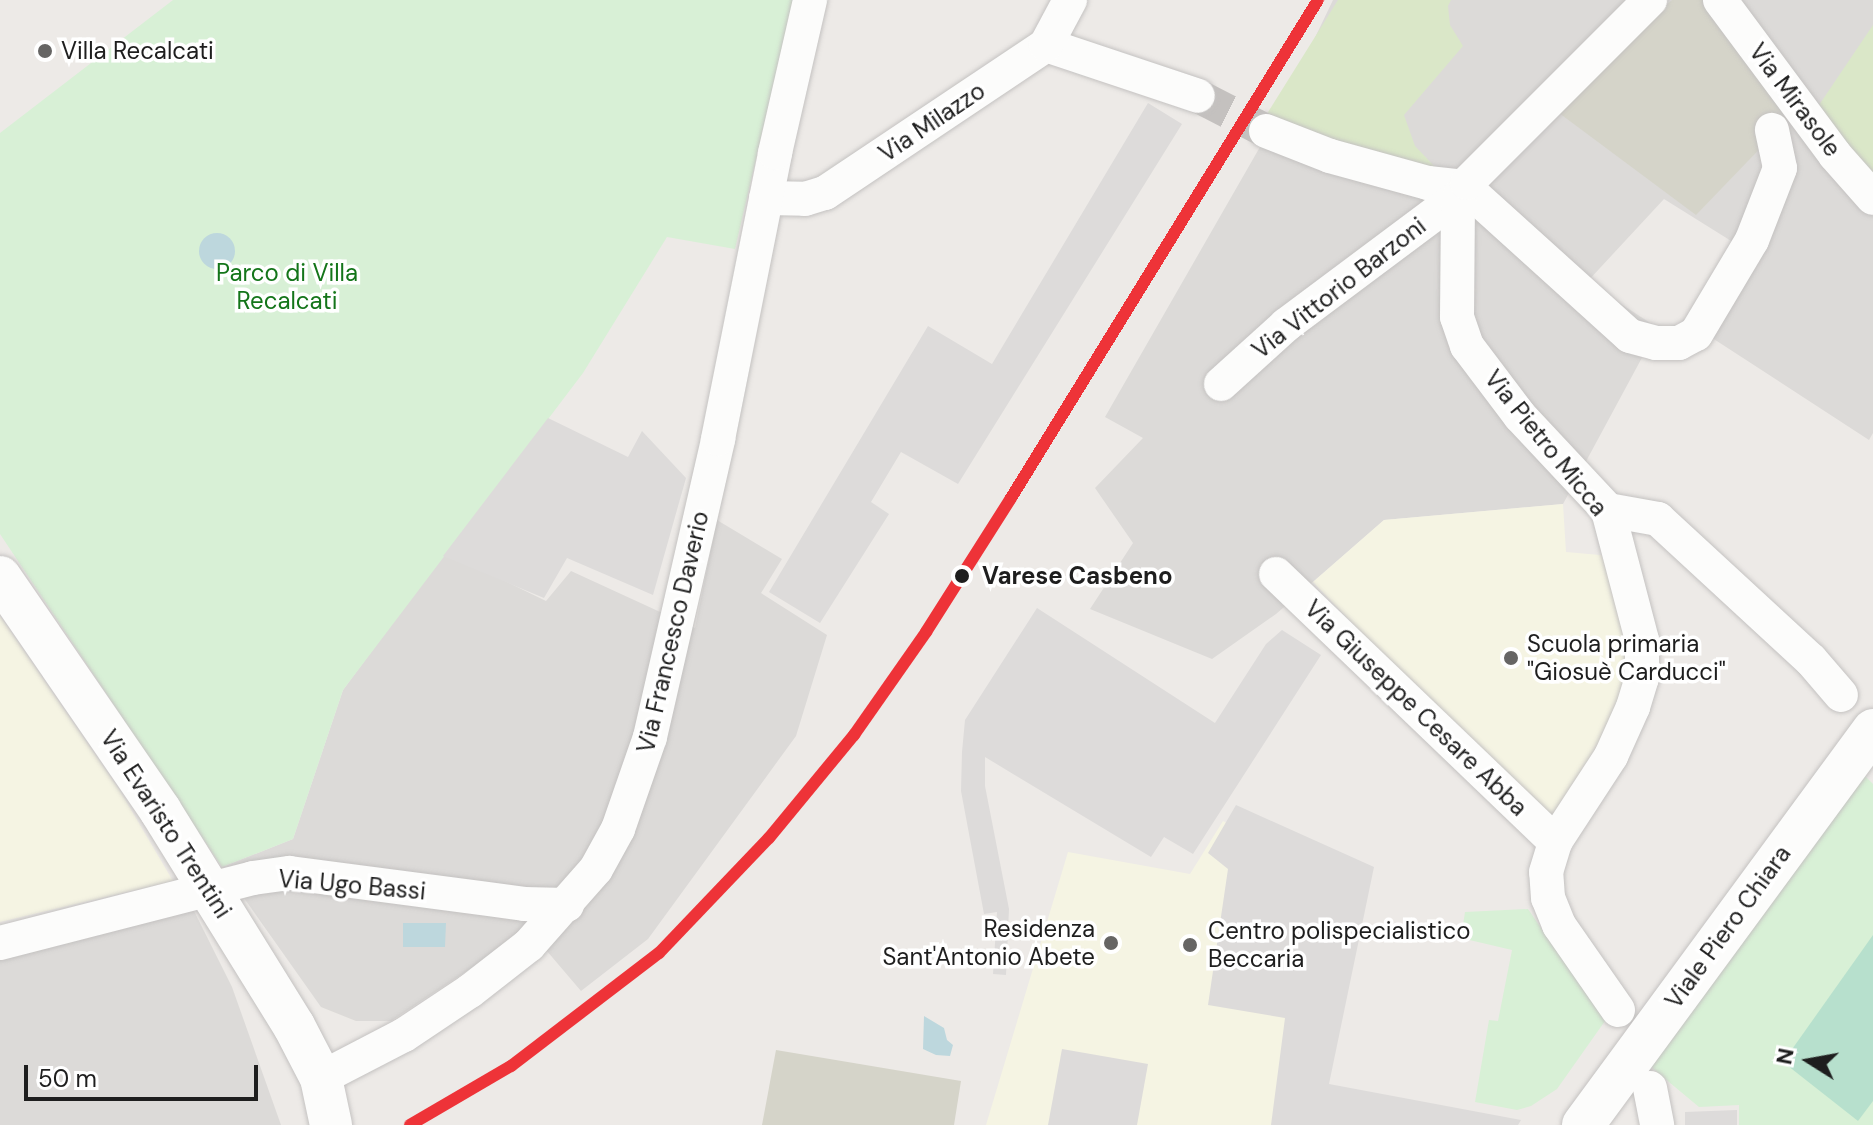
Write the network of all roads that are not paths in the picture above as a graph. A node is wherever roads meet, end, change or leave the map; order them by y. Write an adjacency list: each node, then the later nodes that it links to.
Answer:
1 (810, 0): 10 (street, Via Francesco Daverio)
2 (1070, 0): 5 (street, Via Milazzo)
3 (1650, 0): 9 (street, Via Vittorio Barzoni)
4 (1720, 0): 11 (street, Via Mirasole)
5 (1046, 45): 6 (street); 10 (street, Via Milazzo)
6 (1198, 96)
7 (1772, 130): 9 (street)
8 (1266, 131): 9 (street)
9 (1462, 191): 12 (street, Via Vittorio Barzoni); 13 (street, Via Pietro Micca)
10 (766, 198): 20 (street, Via Francesco Daverio)
11 (1873, 198)
12 (1221, 384)
13 (1608, 510): 16 (street); 18 (street, Via Pietro Micca)
14 (1276, 574): 18 (street, Via Giuseppe Cesare Abba)
15 (0, 577): 19 (street, Via Evaristo Trentini)
16 (1841, 695)
17 (1873, 730): 26 (street, Viale Piero Chiara)
18 (1555, 842): 22 (street, Via Pietro Micca)
19 (210, 891): 20 (street, Via Ugo Bassi); 21 (street, Via Ugo Bassi); 23 (street, Via Evaristo Trentini)
20 (567, 905): 23 (street, Via Francesco Daverio)
21 (0, 943)
22 (1618, 1010)
23 (321, 1078): 25 (street)
24 (1650, 1088): 27 (street)
25 (331, 1125)
26 (1583, 1125)
27 (1657, 1125)

